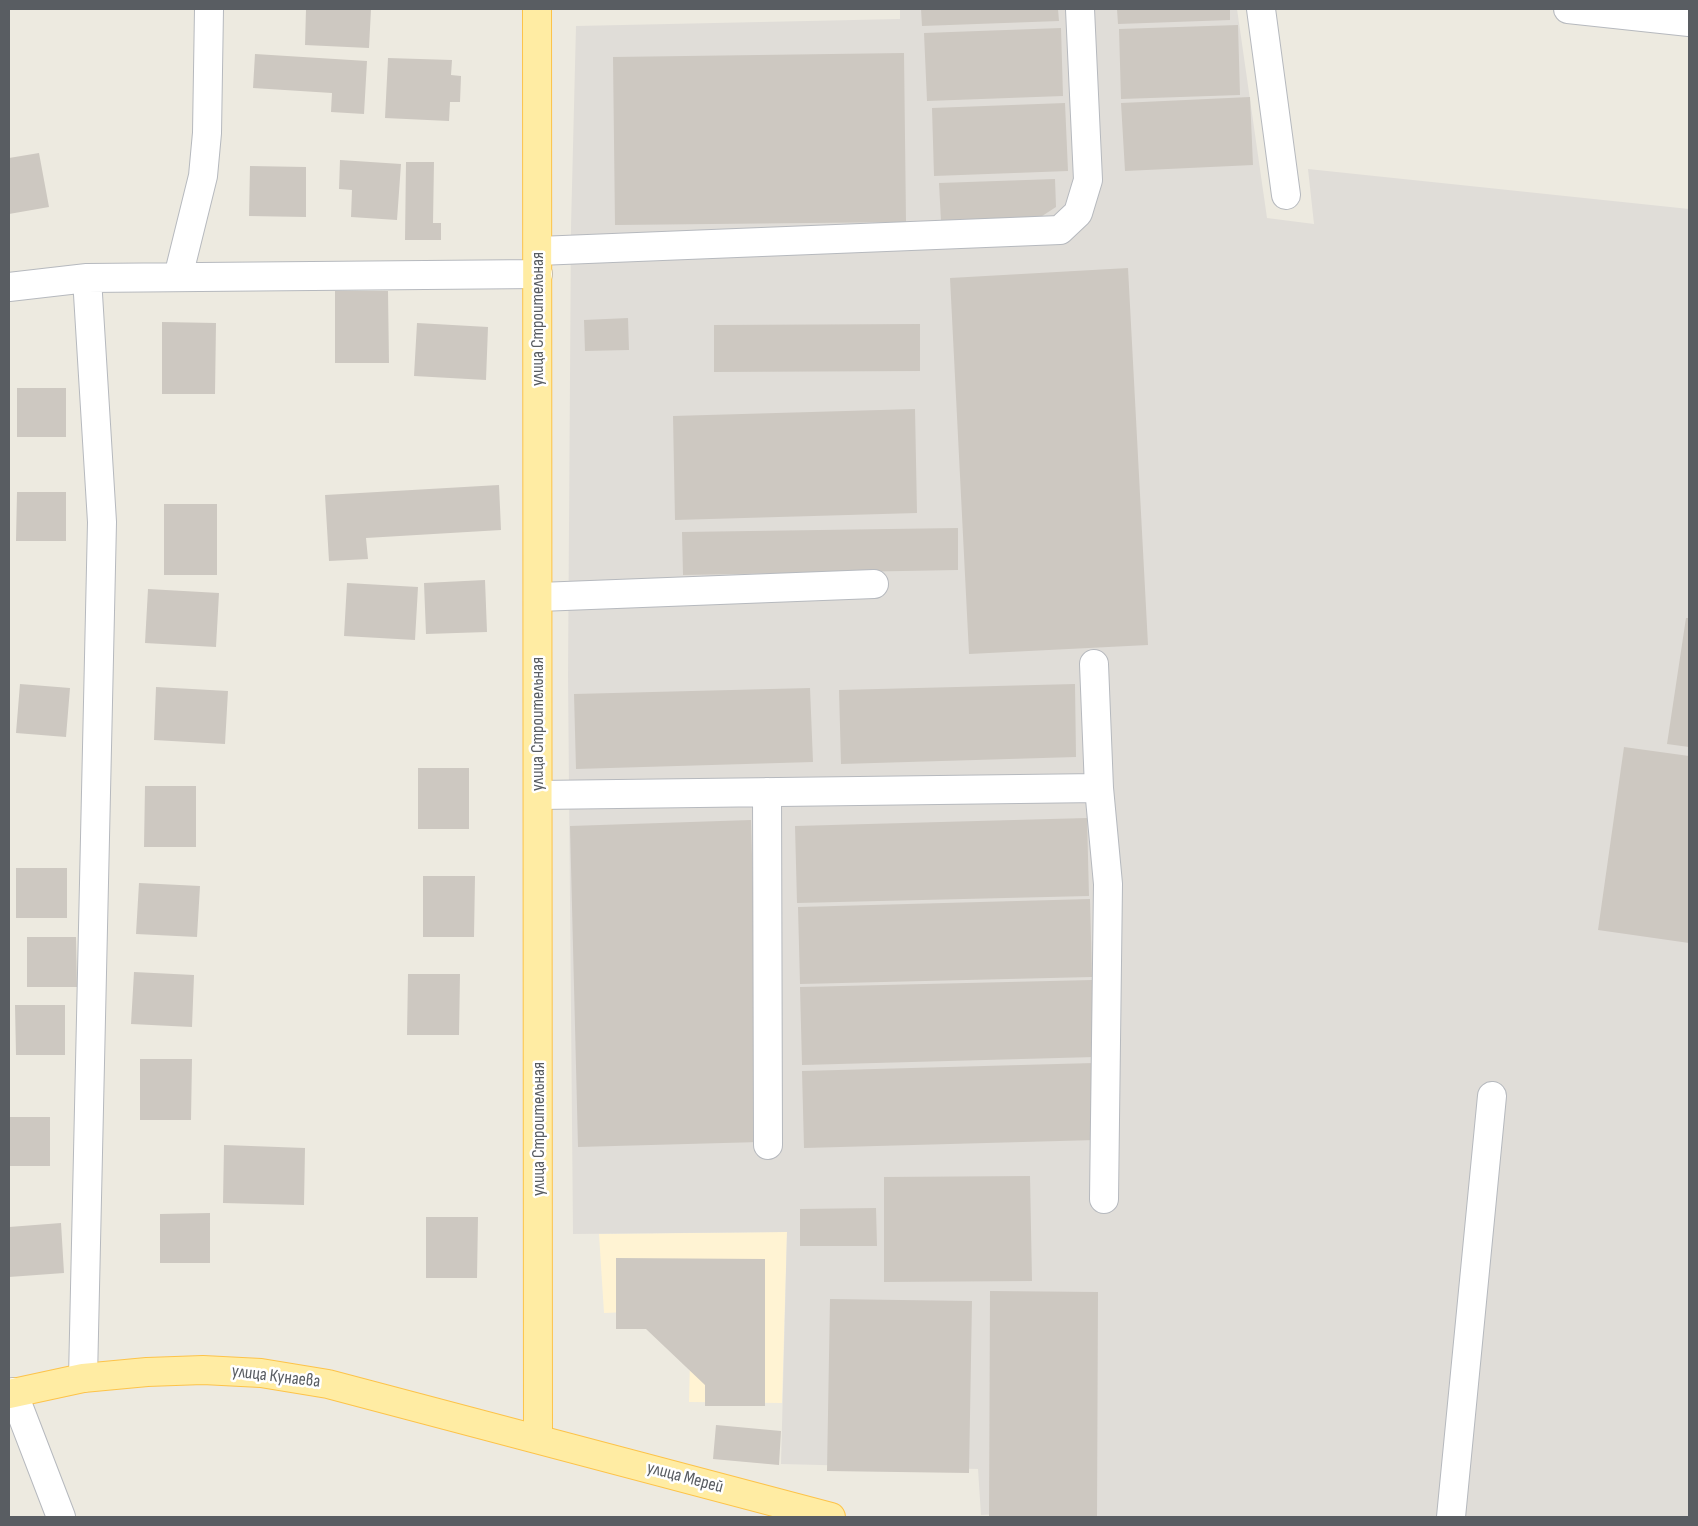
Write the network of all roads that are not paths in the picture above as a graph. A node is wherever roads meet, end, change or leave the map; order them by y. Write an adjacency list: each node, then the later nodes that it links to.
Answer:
1 (209, 9): 9 (street)
2 (537, 9): 8 (main road, улица Строительная)
3 (1080, 9): 8 (street)
4 (1261, 9): 7 (street)
5 (1568, 9): 6 (street)
6 (1689, 22)
7 (1286, 194)
8 (538, 263): 9 (street); 13 (main road, улица Строительная)
9 (178, 277): 10 (street)
10 (87, 278): 11 (street); 21 (street)
11 (9, 287)
12 (874, 584): 13 (street)
13 (539, 597): 17 (main road, улица Строительная)
14 (1094, 664): 15 (street)
15 (1099, 788): 16 (street); 20 (street)
16 (767, 792): 17 (street); 19 (street)
17 (538, 795): 23 (main road, улица Строительная)
18 (1492, 1096): 26 (street)
19 (768, 1145)
20 (1104, 1200)
21 (83, 1378): 22 (main road, улица Кунаева); 23 (main road, улица Кунаева)
22 (11, 1393): 24 (street)
23 (538, 1439): 25 (main road, улица Мерей)
24 (61, 1517)
25 (831, 1517)
26 (1451, 1517)

